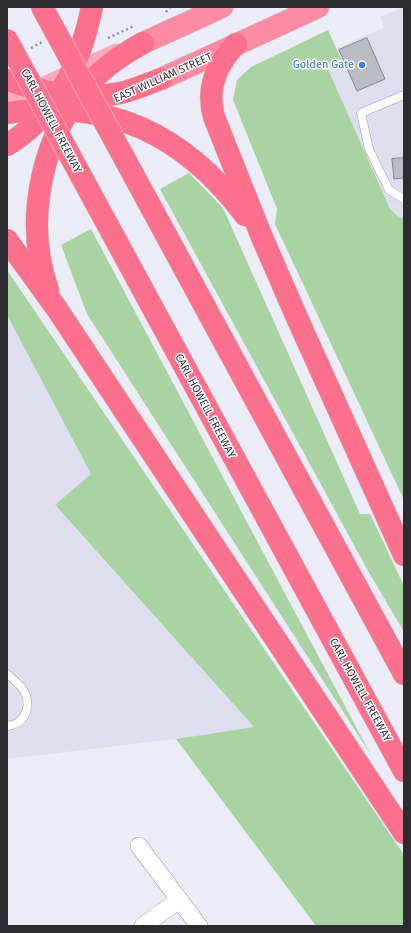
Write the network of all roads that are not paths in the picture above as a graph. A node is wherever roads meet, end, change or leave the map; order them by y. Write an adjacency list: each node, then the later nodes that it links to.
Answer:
1 (42, 7): 20 (highway, bridge)
2 (92, 7): 9 (highway)
3 (222, 7): 9 (highway)
4 (318, 7): 6 (highway, EAST WILLIAM STREET)
5 (7, 40): 22 (highway, CARL HOWELL FREEWAY, bridge)
6 (236, 44): 9 (highway, EAST WILLIAM STREET); 15 (highway)
7 (7, 80): 9 (highway)
8 (404, 95): 14 (lane)
9 (65, 101): 10 (main road); 11 (highway); 12 (highway); 13 (main road); 15 (highway); 17 (highway)
10 (7, 105)
11 (7, 113)
12 (7, 145)
13 (7, 148)
14 (404, 199)
15 (261, 235): 18 (highway)
16 (7, 240): 17 (highway)
17 (57, 309): 23 (highway)
18 (404, 555)
19 (7, 674): 21 (lane)
20 (404, 674)
21 (7, 726)
22 (404, 771)
23 (404, 833)
24 (139, 846): 25 (street)
25 (179, 900): 26 (street); 27 (street)
26 (143, 926)
27 (199, 926)

